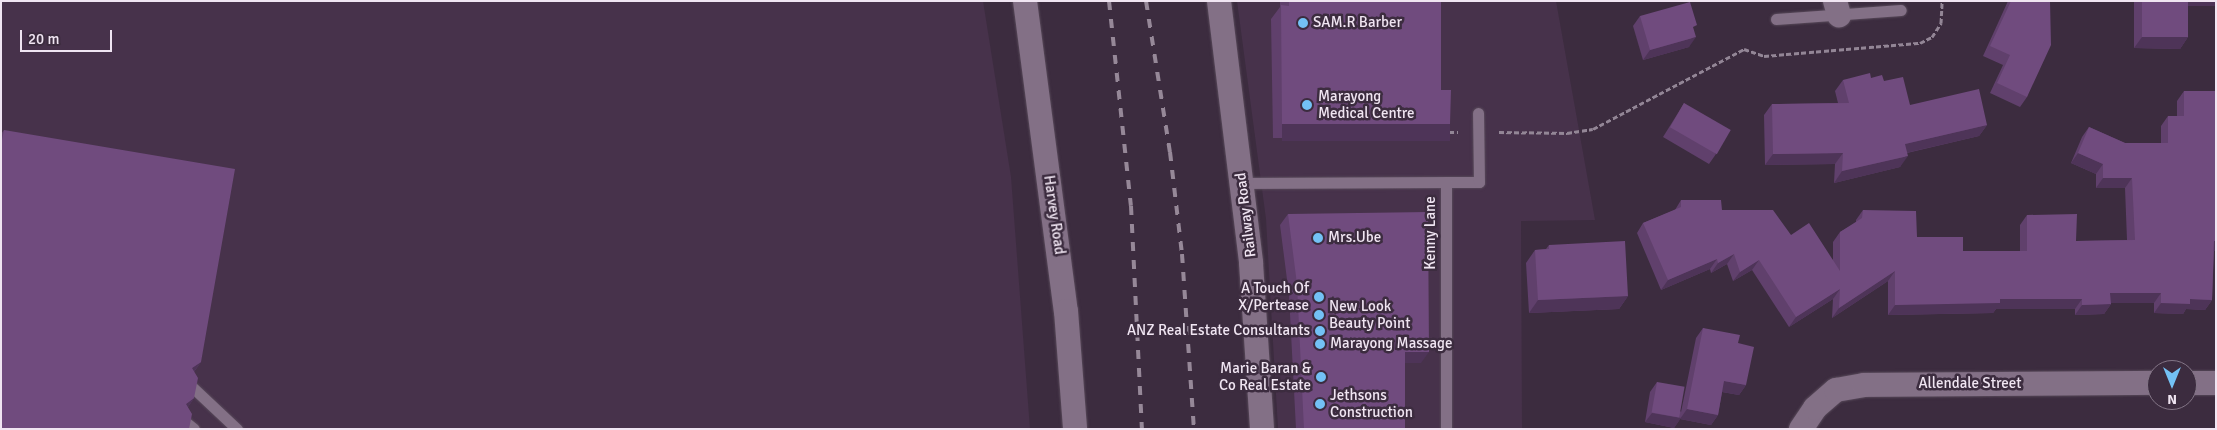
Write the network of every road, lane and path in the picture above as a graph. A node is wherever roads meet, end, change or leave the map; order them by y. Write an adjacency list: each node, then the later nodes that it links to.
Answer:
1 (1026, 1): 19 (street, Harvey Road)
2 (1219, 1): 11 (street, Railway Road)
3 (1942, 1): 9 (path)
4 (1837, 8): 5 (lane); 6 (lane)
5 (1901, 10)
6 (1776, 19)
7 (1478, 113): 9 (lane)
8 (1440, 132): 9 (path)
9 (1478, 132): 10 (lane)
10 (1446, 182): 11 (lane, Kenny Lane); 21 (lane, Kenny Lane)
11 (1242, 183): 20 (street, Railway Road)
12 (2147, 383): 22 (street, Allendale Street)
13 (2197, 383): 14 (street)
14 (2216, 383)
15 (189, 384): 18 (lane)
16 (183, 420): 17 (lane)
17 (194, 429)
18 (236, 429)
19 (1075, 429)
20 (1262, 429)
21 (1446, 429)
22 (1801, 429)

